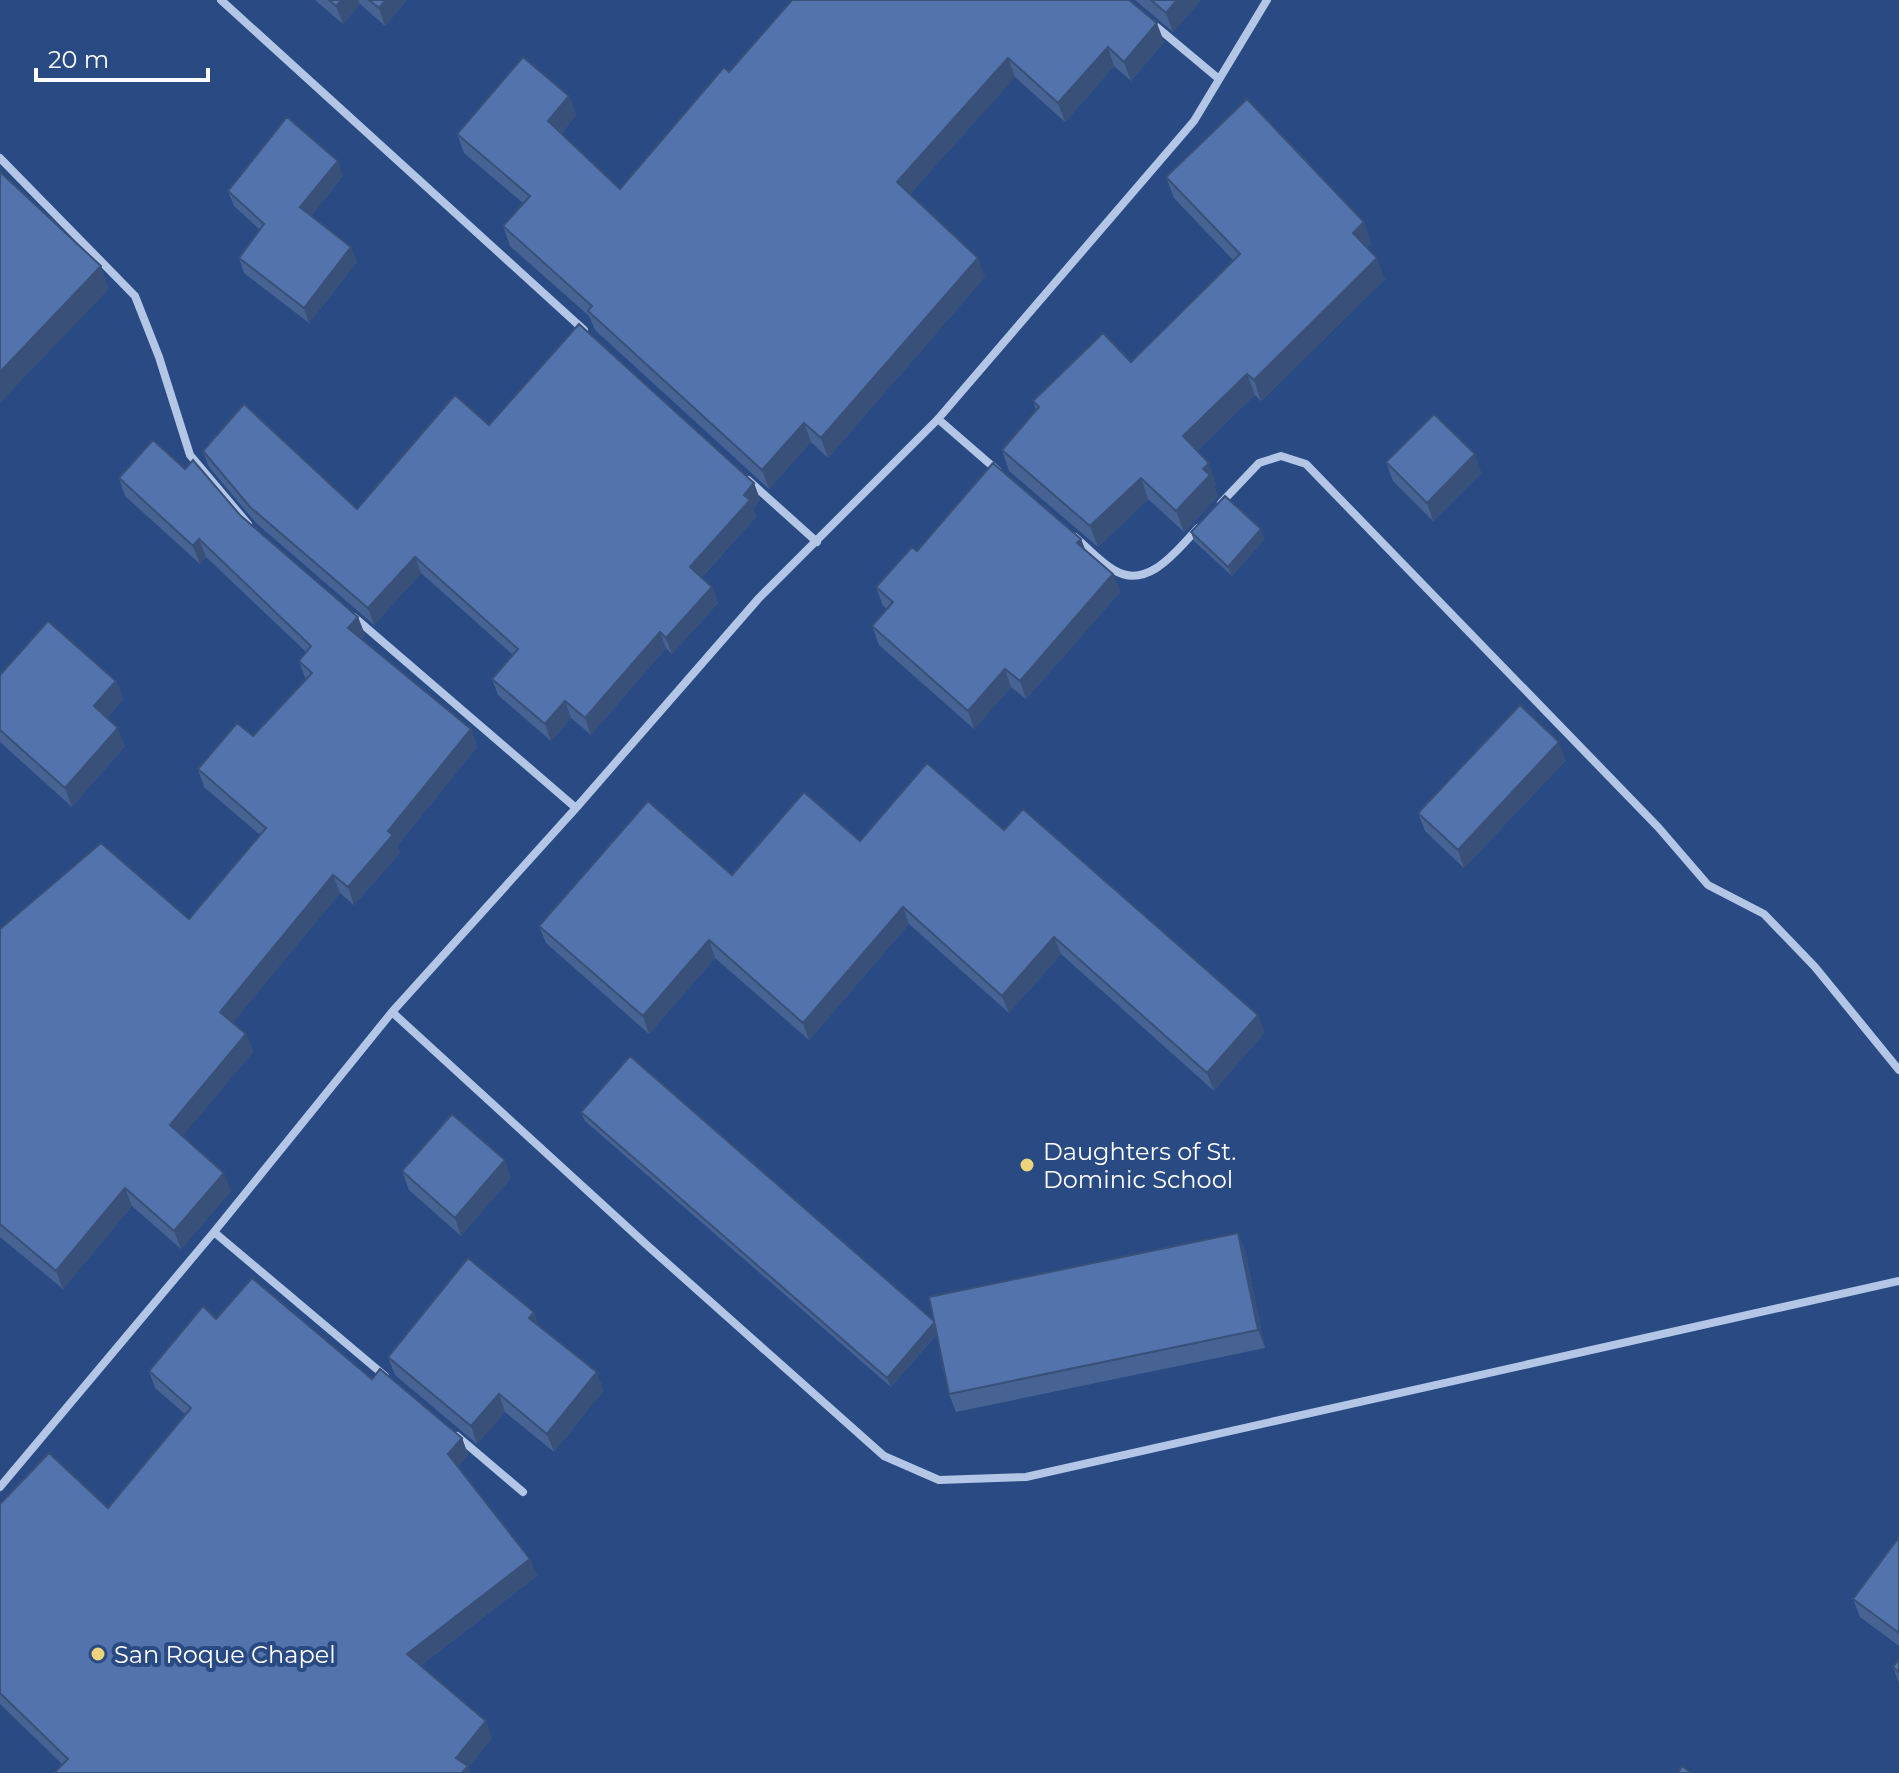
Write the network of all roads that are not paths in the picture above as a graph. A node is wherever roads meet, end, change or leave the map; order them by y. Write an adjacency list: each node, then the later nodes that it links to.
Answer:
1 (221, 0): 6 (street)
2 (1267, 0): 4 (street)
3 (1148, 20): 4 (street)
4 (1219, 79): 7 (street)
5 (0, 158): 12 (street)
6 (595, 340)
7 (938, 419): 9 (street); 14 (street)
8 (735, 468): 14 (street)
9 (1009, 480)
10 (1217, 508): 18 (street)
11 (1206, 519): 13 (street)
12 (251, 528)
13 (1069, 532)
14 (817, 542): 16 (street)
15 (347, 611): 16 (street)
16 (576, 808): 17 (street)
17 (392, 1012): 19 (street); 20 (street)
18 (1899, 1070)
19 (214, 1232): 21 (street); 23 (street)
20 (1899, 1281)
21 (392, 1382)
22 (451, 1432): 24 (street)
23 (0, 1487)
24 (523, 1492)

